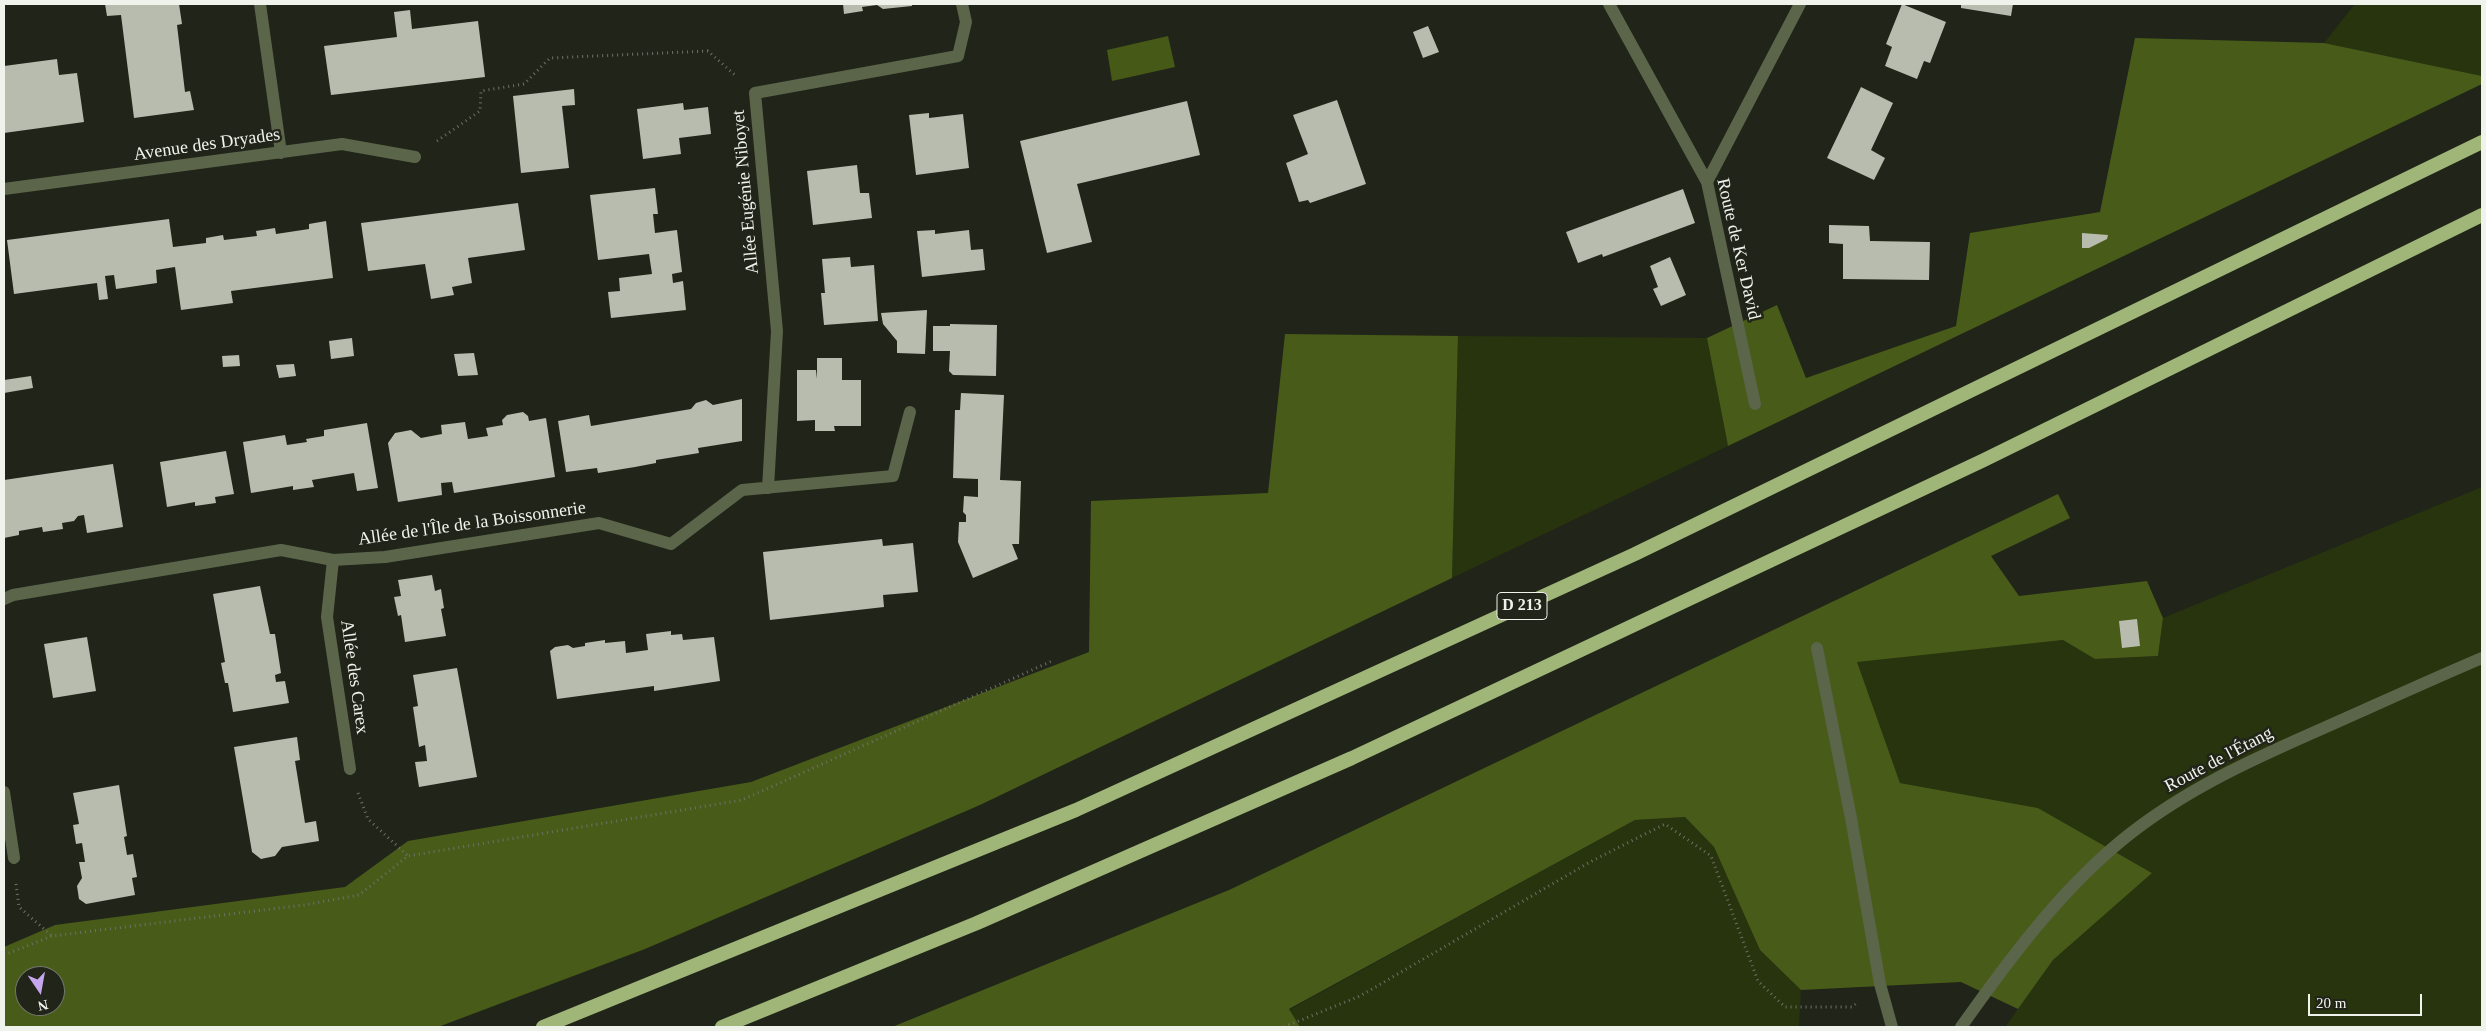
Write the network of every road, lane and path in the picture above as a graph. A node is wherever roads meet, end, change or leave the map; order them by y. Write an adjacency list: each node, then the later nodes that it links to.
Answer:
1 (260, 4): 7 (street)
2 (962, 4): 5 (street, Allée Eugénie Niboyet)
3 (1608, 4): 9 (street, Route de Ker David)
4 (1800, 4): 9 (street)
5 (755, 93): 8 (path); 14 (street, Allée Eugénie Niboyet)
6 (2482, 142): 27 (highway, D 213)
7 (282, 153): 8 (street, Avenue des Dryades); 10 (street, Avenue des Dryades)
8 (414, 157)
9 (1707, 182): 12 (street, Route de Ker David)
10 (4, 189)
11 (2482, 215): 28 (highway)
12 (1755, 404)
13 (910, 412): 14 (street, Allée de l'Île de la Boissonnerie)
14 (768, 488): 15 (street, Allée de l'Île de la Boissonnerie)
15 (333, 560): 16 (street, Allée de l'Île de la Boissonnerie); 20 (street, Allée des Carex)
16 (4, 599)
17 (1817, 648): 26 (street)
18 (2482, 658): 31 (street, Route de l'Étang)
19 (1052, 662): 22 (path)
20 (350, 769): 22 (path)
21 (4, 792): 23 (street)
22 (408, 856): 24 (path)
23 (14, 858): 24 (path)
24 (52, 936): 25 (path)
25 (4, 955)
26 (1880, 984): 29 (path); 30 (street)
27 (543, 1027)
28 (722, 1027)
29 (1284, 1027)
30 (1892, 1027)
31 (1961, 1027)

